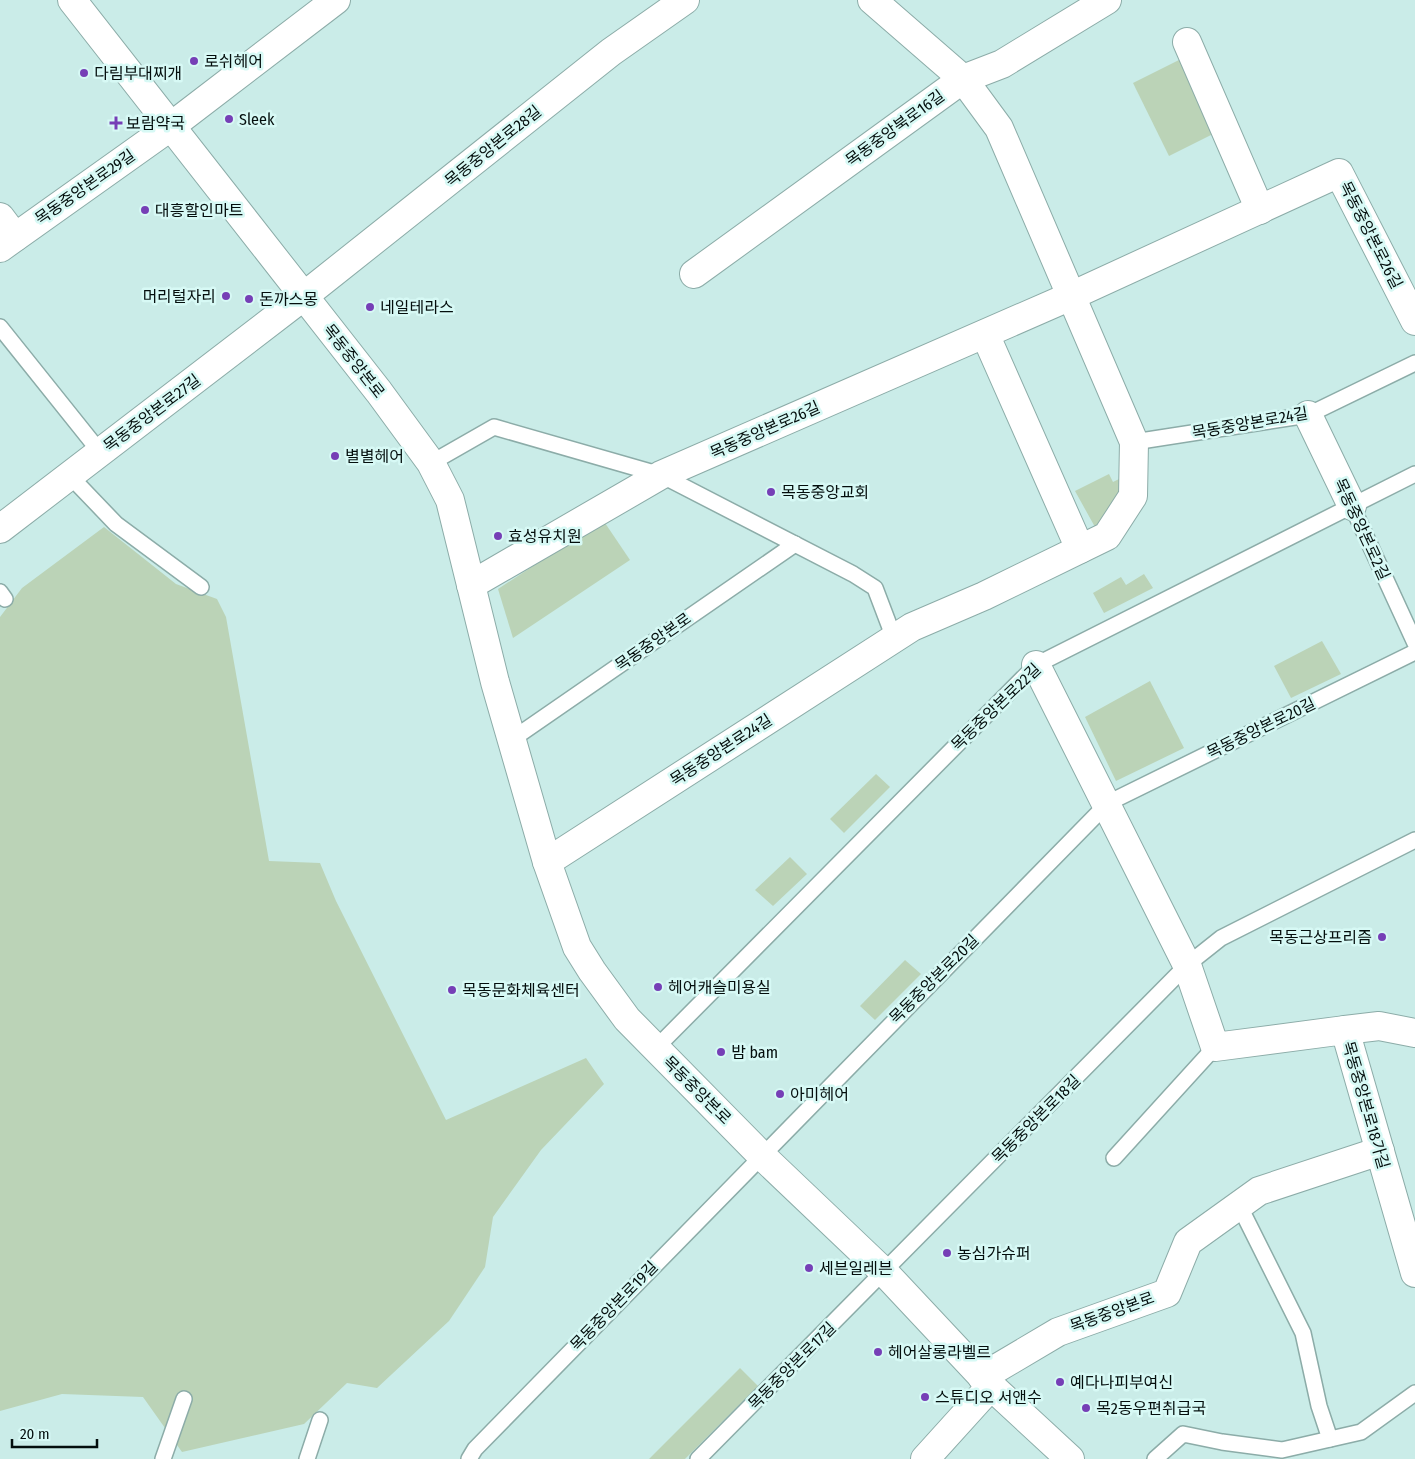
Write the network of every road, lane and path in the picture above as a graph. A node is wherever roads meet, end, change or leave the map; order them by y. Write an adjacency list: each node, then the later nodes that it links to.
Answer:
1 (72, 0): 8 (street, 목동중앙본로)
2 (685, 0): 12 (street, 목동중앙본로28길)
3 (872, 0): 7 (street)
4 (1107, 0): 7 (street, 목동중앙북로16길)
5 (333, 1): 8 (street, 목동중앙본로29길)
6 (1187, 42): 9 (street)
7 (963, 79): 11 (street, 목동중앙북로16길); 13 (street)
8 (170, 127): 10 (street, 목동중앙본로29길); 12 (street, 목동중앙본로)
9 (1260, 210): 13 (street, 목동중앙본로26길); 14 (street, 목동중앙본로26길)
10 (5, 234)
11 (694, 274)
12 (304, 296): 20 (street, 목동중앙본로27길); 21 (street, 목동중앙본로)
13 (1071, 296): 16 (street, 목동중앙본로26길); 19 (street, 목동중앙본로24길)
14 (1415, 321)
15 (0, 327): 20 (lane)
16 (985, 334): 23 (street, 목동중앙본로26길); 28 (street)
17 (1415, 363): 18 (lane, 목동중앙본로24길)
18 (1308, 415): 19 (lane, 목동중앙본로24길); 25 (street, 목동중앙본로2길)
19 (1134, 442): 28 (street, 목동중앙본로24길)
20 (100, 452): 24 (street, 목동중앙본로27길)
21 (431, 463): 23 (lane); 29 (street, 목동중앙본로)
22 (1415, 474): 25 (lane, 목동중앙본로22길)
23 (661, 475): 27 (lane); 29 (street, 목동중앙본로26길)
24 (70, 476): 26 (street, 목동중앙본로27길); 30 (lane)
25 (1352, 506): 32 (lane, 목동중앙본로2길); 34 (lane, 목동중앙본로22길)
26 (0, 529)
27 (795, 544): 31 (lane); 35 (lane, 목동중앙본로)
28 (1080, 549): 31 (street, 목동중앙본로24길)
29 (471, 585): 35 (street, 목동중앙본로)
30 (201, 587)
31 (894, 638): 38 (street, 목동중앙본로24길)
32 (1415, 643)
33 (1415, 652): 36 (lane, 목동중앙본로20길)
34 (1036, 665): 36 (street); 43 (lane, 목동중앙본로22길)
35 (511, 740): 38 (street, 목동중앙본로)
36 (1108, 803): 39 (street); 45 (lane, 목동중앙본로20길)
37 (1415, 840): 39 (lane, 목동중앙본로18길)
38 (547, 862): 43 (street, 목동중앙본로)
39 (1188, 965): 42 (street); 48 (lane, 목동중앙본로18길)
40 (1345, 1030): 41 (street); 42 (street, 목동중앙본로18가길); 44 (street, 목동중앙본로18가길)
41 (1415, 1032)
42 (1215, 1046): 46 (lane)
43 (656, 1048): 45 (street, 목동중앙본로)
44 (1380, 1151): 47 (street, 목동중앙본로); 49 (street, 목동중앙본로18가길)
45 (761, 1155): 48 (street, 목동중앙본로); 57 (lane, 목동중앙본로19길)
46 (1114, 1158)
47 (1239, 1205): 50 (street, 목동중앙본로); 54 (lane)
48 (885, 1273): 50 (street, 목동중앙본로); 58 (lane, 목동중앙본로17길)
49 (1415, 1274)
50 (987, 1381): 59 (street); 60 (street, 목동중앙본로)
51 (1415, 1393): 54 (lane)
52 (184, 1400): 55 (lane)
53 (320, 1420): 56 (lane)
54 (1330, 1439): 61 (lane)
55 (163, 1459)
56 (306, 1459)
57 (469, 1459)
58 (698, 1459)
59 (925, 1459)
60 (1070, 1459)
61 (1155, 1459)

